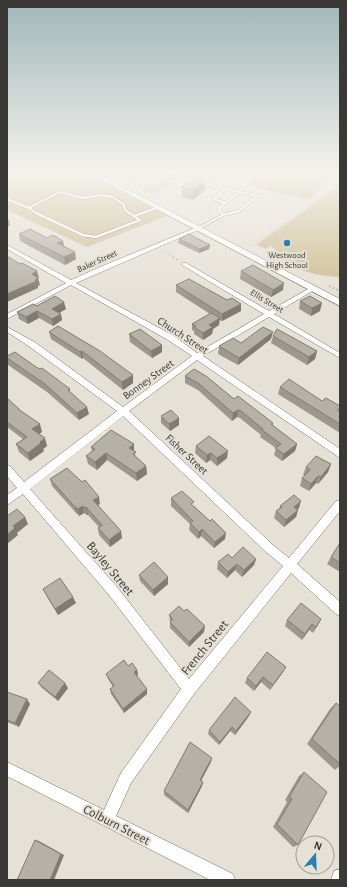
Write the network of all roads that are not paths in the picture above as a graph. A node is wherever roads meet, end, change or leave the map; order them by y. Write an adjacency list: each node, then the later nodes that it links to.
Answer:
1 (42, 215): 4 (lane)
2 (171, 215): 5 (main road)
3 (223, 215): 5 (lane)
4 (134, 216)
5 (197, 229): 8 (street, Baker Street); 9 (main road)
6 (7, 247): 8 (street, Church Street)
7 (184, 264): 11 (street, Ellis Street)
8 (72, 282): 12 (street, Baker Street); 14 (street, Church Street)
9 (312, 289): 10 (main road); 11 (street, Bonney Street)
10 (340, 303)
11 (268, 314): 14 (street, Bonney Street); 15 (street, Ellis Street)
12 (7, 317)
13 (7, 329): 16 (street, Fisher Street)
14 (197, 356): 16 (street, Bonney Street); 17 (street, Church Street)
15 (340, 356)
16 (123, 411): 19 (street, Bonney Street); 22 (street, Fisher Street)
17 (340, 454)
18 (7, 469): 19 (street, Bayley Street)
19 (24, 487): 20 (street, Bonney Street); 24 (street, Bayley Street)
20 (7, 501)
21 (340, 504): 22 (street, French Street)
22 (290, 565): 23 (street, Fisher Street); 24 (street, French Street)
23 (340, 610)
24 (189, 689): 26 (street, French Street)
25 (7, 769): 26 (street, Colburn Street)
26 (108, 819): 28 (street, Colburn Street)
27 (340, 877): 29 (street)
28 (227, 880)
29 (339, 880)

